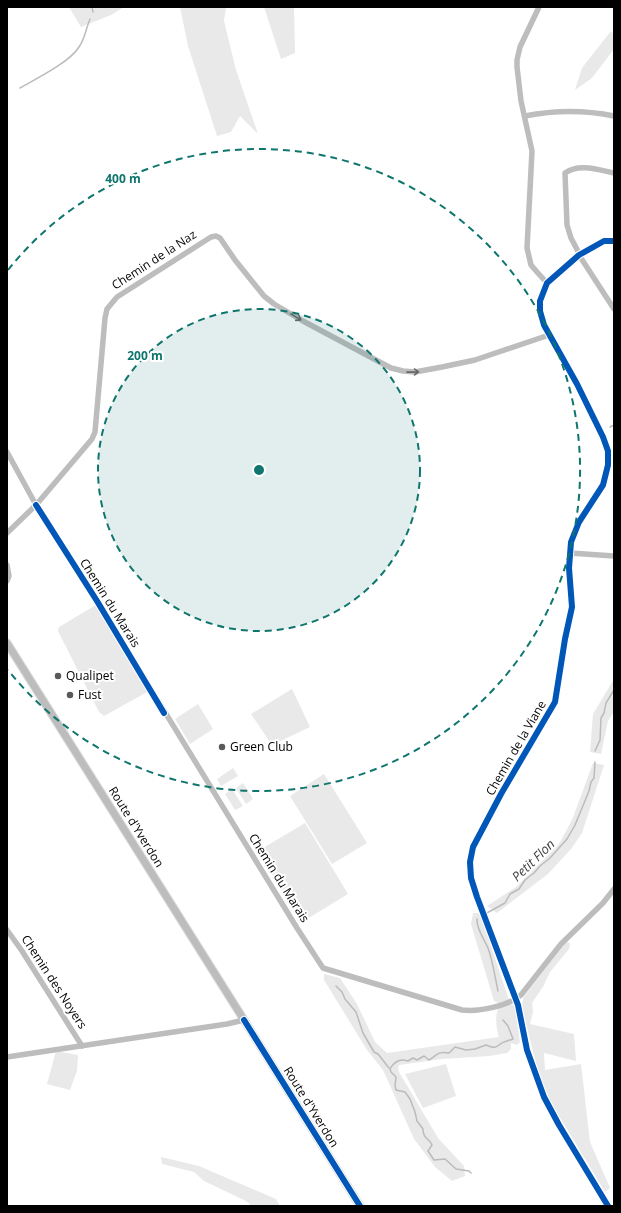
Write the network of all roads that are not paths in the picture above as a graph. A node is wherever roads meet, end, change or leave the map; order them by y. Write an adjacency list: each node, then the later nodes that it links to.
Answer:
1 (539, 7): 2 (street)
2 (525, 116): 3 (street); 7 (street)
3 (614, 116)
4 (614, 173): 6 (street)
5 (614, 241): 6 (street)
6 (579, 255): 7 (street); 8 (street)
7 (547, 283): 9 (street, Chemin de la Viane)
8 (614, 309)
9 (549, 335): 11 (street, Chemin de la Naz, one-way to 9); 13 (street, Chemin de la Viane)
10 (7, 452): 11 (street, Chemin du Marais)
11 (36, 505): 12 (street); 22 (street, Chemin du Marais)
12 (7, 533)
13 (570, 553): 14 (street); 22 (street, Chemin de la Viane)
14 (614, 556)
15 (7, 565): 16 (street)
16 (7, 581)
17 (7, 643): 19 (main road, Route d'Yverdon)
18 (7, 654): 19 (main road)
19 (17, 660): 23 (main road, Route d'Yverdon)
20 (614, 889): 22 (street)
21 (7, 930): 24 (street, Chemin des Noyers)
22 (515, 1000): 26 (street, Chemin de la Viane)
23 (244, 1020): 24 (street); 27 (main road, Route d'Yverdon)
24 (82, 1046): 25 (street)
25 (7, 1057)
26 (607, 1205)
27 (360, 1206)

